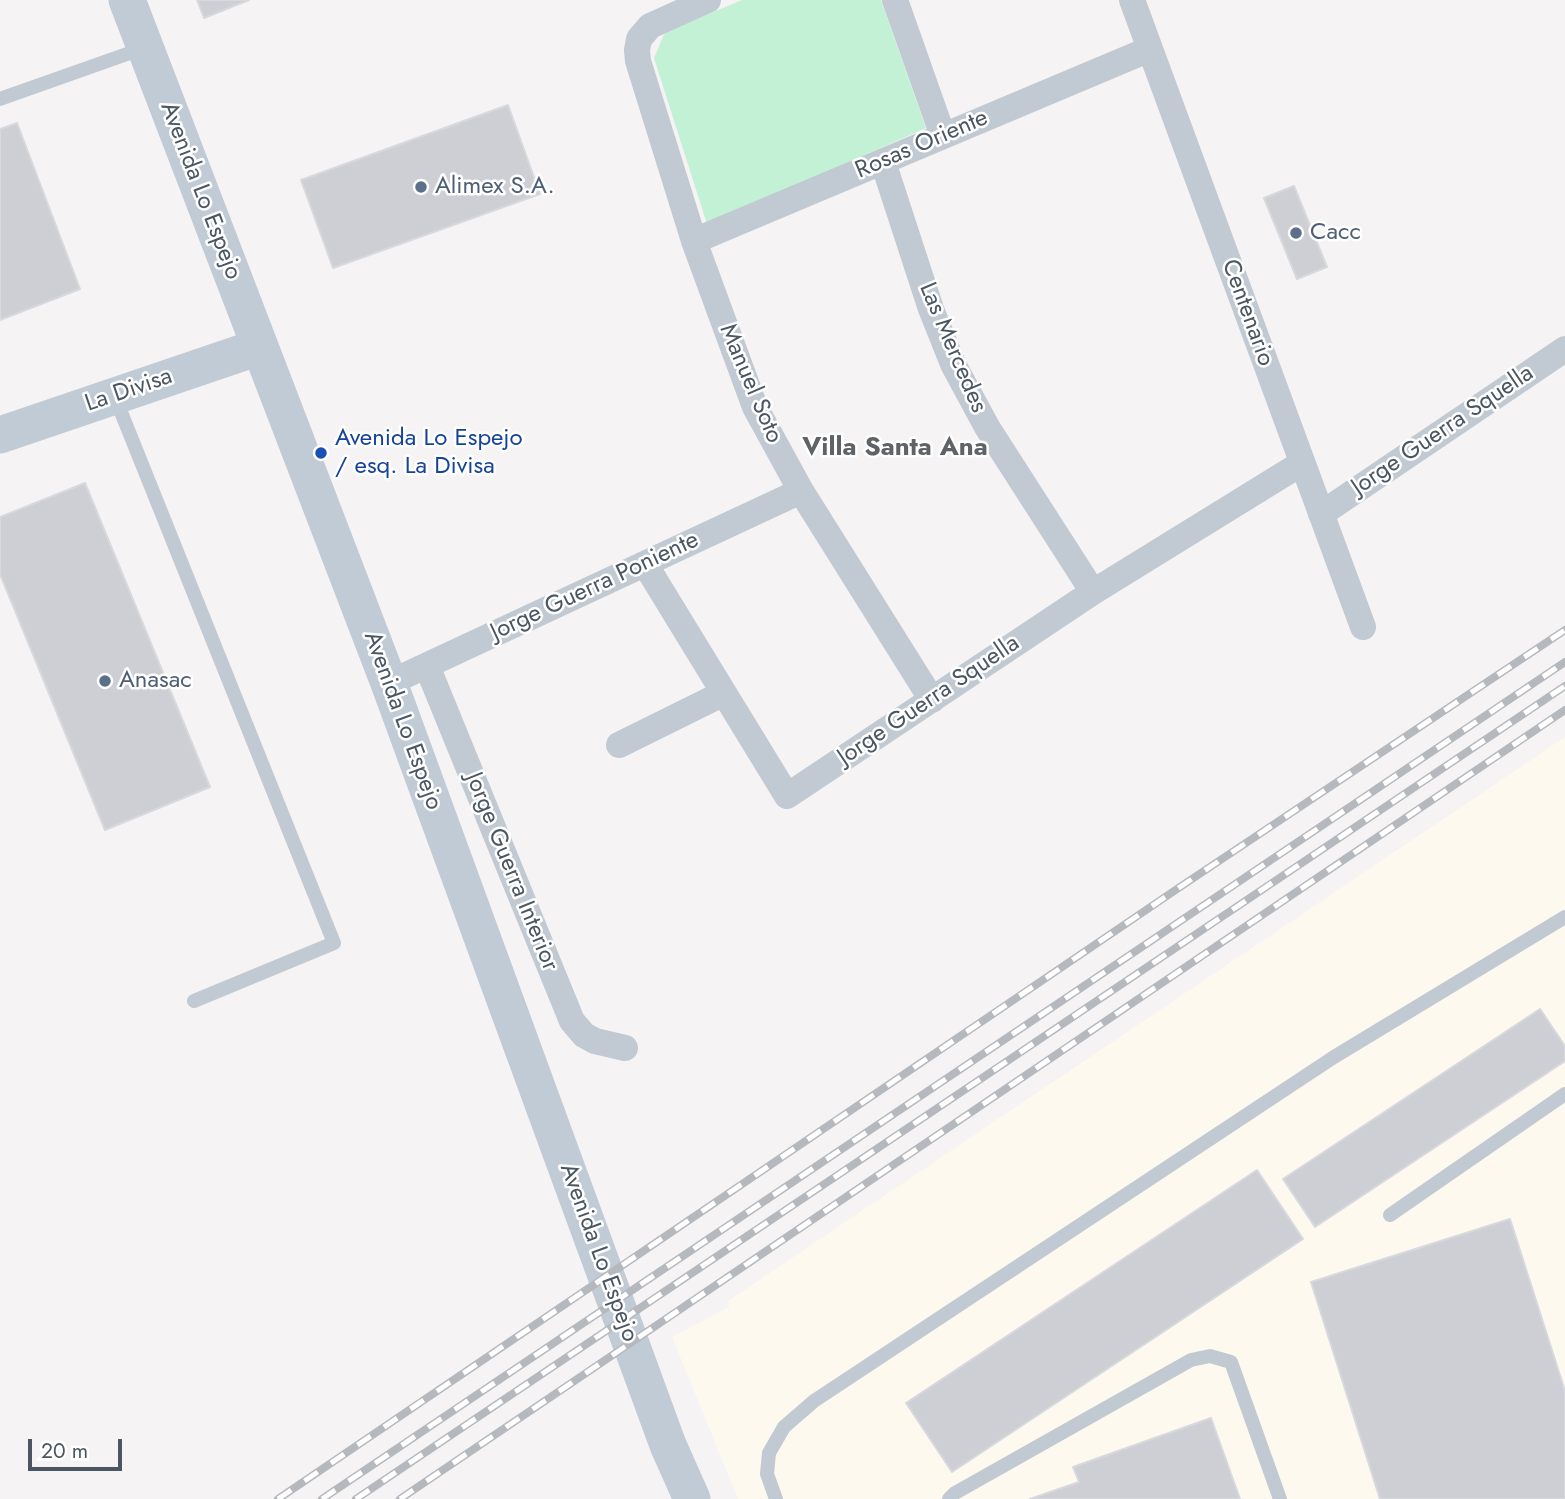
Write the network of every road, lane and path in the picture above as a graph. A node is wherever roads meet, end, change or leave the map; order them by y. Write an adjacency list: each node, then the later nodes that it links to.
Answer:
1 (127, 0): 5 (main road, Avenida Lo Espejo)
2 (708, 0): 10 (street, Manuel Soto)
3 (895, 0): 8 (street)
4 (1132, 0): 6 (street, Centenario)
5 (145, 47): 7 (lane); 11 (main road, Avenida Lo Espejo)
6 (1150, 50): 8 (street, Rosas Oriente); 15 (street, Centenario)
7 (0, 99)
8 (943, 136): 9 (street, Rosas Oriente)
9 (883, 162): 10 (street, Rosas Oriente); 19 (street, Las Mercedes)
10 (694, 241): 16 (street, Manuel Soto)
11 (258, 347): 13 (main road, La Divisa); 22 (main road, Avenida Lo Espejo)
12 (1565, 349): 17 (street, Jorge Guerra Squella)
13 (114, 396): 14 (main road, La Divisa); 27 (lane)
14 (0, 435)
15 (1302, 463): 17 (street, Centenario); 19 (street, Jorge Guerra Squella)
16 (801, 491): 18 (street, Jorge Guerra Poniente); 24 (street, Manuel Soto)
17 (1321, 514): 20 (street, Centenario)
18 (645, 564): 21 (street, Jorge Guerra Poniente); 23 (street, Jorge Guerra Squella)
19 (1093, 592): 24 (street, Jorge Guerra Squella)
20 (1363, 627)
21 (427, 666): 22 (street, Jorge Guerra Poniente); 28 (street, Jorge Guerra Interior)
22 (389, 684): 31 (main road, Avenida Lo Espejo)
23 (724, 693): 24 (street, Jorge Guerra Squella); 25 (street)
24 (932, 700)
25 (619, 745)
26 (1565, 917): 34 (lane)
27 (194, 1001)
28 (625, 1048)
29 (1565, 1094): 30 (lane)
30 (1390, 1215)
31 (668, 1446): 32 (main road, Avenida Lo Espejo); 33 (main road, Avenida Lo Espejo)
32 (677, 1499)
33 (692, 1499)
34 (776, 1499)
35 (949, 1499): 36 (lane)
36 (1280, 1499)

